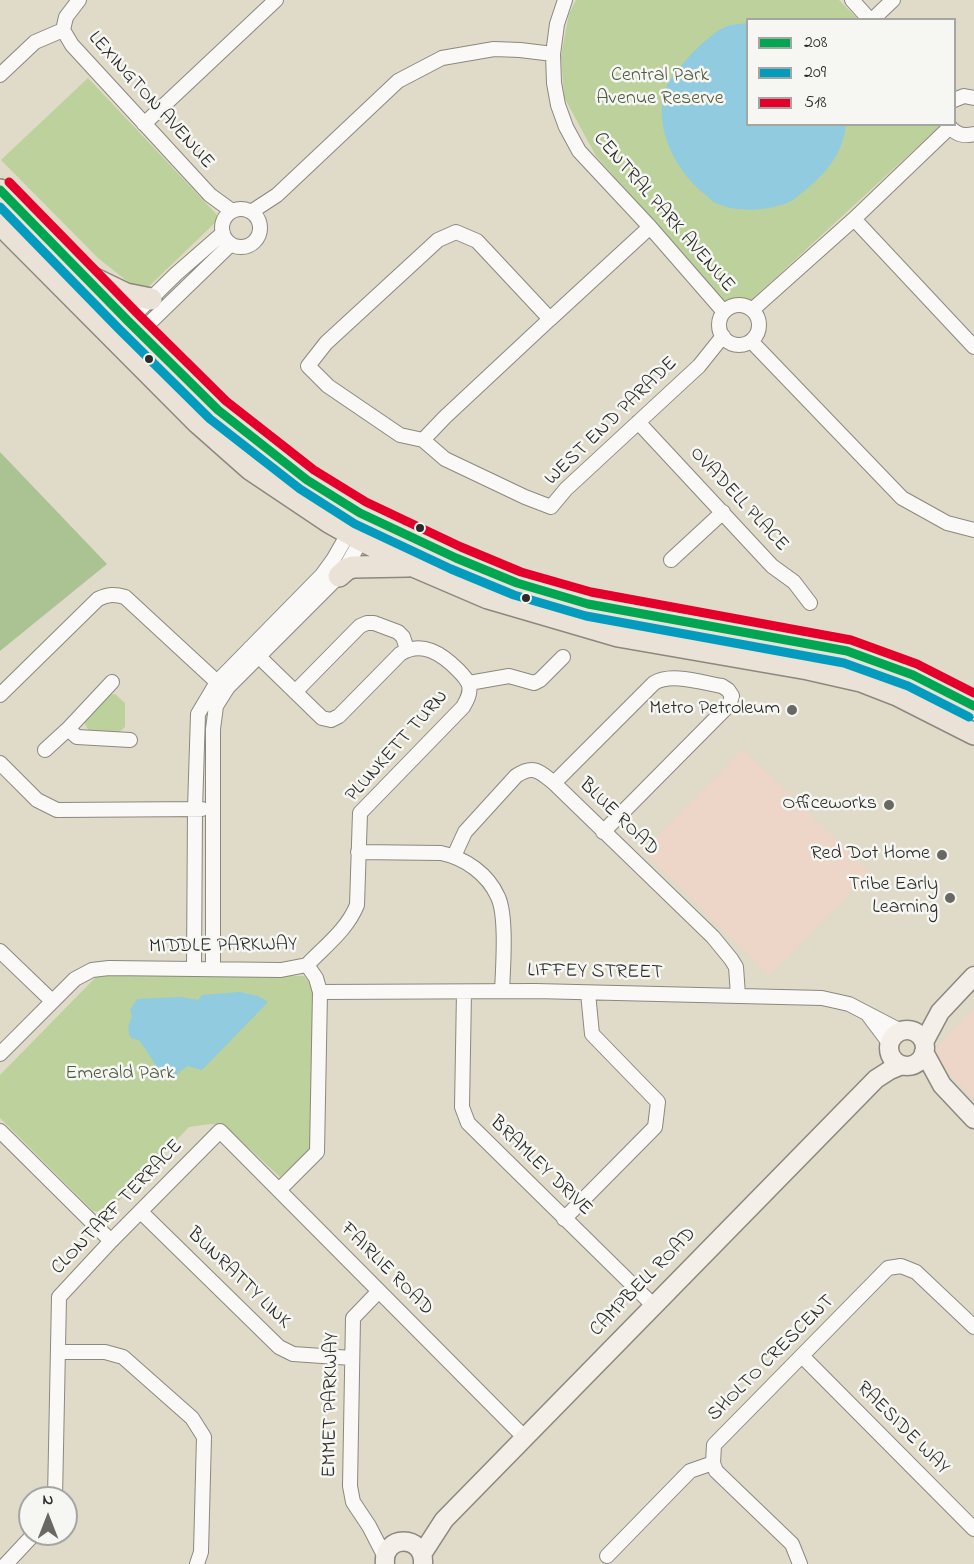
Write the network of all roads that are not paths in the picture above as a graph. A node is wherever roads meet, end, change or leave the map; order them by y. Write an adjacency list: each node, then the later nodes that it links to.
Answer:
1 (79, 0): 8 (street, LEXINGTON AVENUE)
2 (276, 0): 13 (street)
3 (565, 0): 9 (street, CENTRAL PARK AVENUE)
4 (852, 0): 6 (street)
5 (893, 0): 7 (street)
6 (869, 18)
7 (873, 18)
8 (63, 30): 10 (street); 13 (street, LEXINGTON AVENUE)
9 (553, 54): 17 (street); 21 (street, CENTRAL PARK AVENUE)
10 (0, 75)
11 (974, 98): 12 (street)
12 (956, 100)
13 (144, 124): 20 (street, LEXINGTON AVENUE)
14 (949, 126): 15 (street); 18 (street)
15 (974, 134)
16 (0, 190): 22 (main road)
17 (255, 218): 20 (street); 20 (street)
18 (854, 219): 24 (street); 31 (street)
19 (0, 224): 30 (main road)
20 (227, 227): 23 (street); 27 (street)
21 (650, 227): 25 (street, CENTRAL PARK AVENUE); 26 (street)
22 (81, 273): 23 (main road); 27 (main road)
23 (151, 299): 27 (street)
24 (752, 310): 25 (street); 29 (street)
25 (724, 312): 28 (street)
26 (550, 319): 33 (street); 33 (street)
27 (134, 326): 30 (street); 35 (main road)
28 (723, 336): 29 (street); 32 (street, WEST END PARADE)
29 (751, 341): 36 (street)
30 (118, 342): 37 (main road)
31 (974, 347)
32 (638, 422): 33 (street, WEST END PARADE); 34 (street, OVADELL PLACE)
33 (423, 440)
34 (723, 512): 38 (street); 41 (street, OVADELL PLACE)
35 (367, 516): 37 (street); 50 (main road)
36 (974, 530)
37 (355, 536): 39 (main road); 40 (street); 43 (street)
38 (671, 560)
39 (411, 565): 40 (main road); 52 (main road)
40 (339, 576): 43 (street)
41 (810, 603)
42 (407, 649): 46 (street, PLUNKETT TURN); 48 (street); 48 (street)
43 (254, 652): 47 (street); 48 (street)
44 (563, 657): 46 (street)
45 (112, 682): 51 (street)
46 (469, 683): 60 (street, PLUNKETT TURN)
47 (222, 685): 49 (street); 57 (street); 58 (street)
48 (295, 692)
49 (0, 695)
50 (974, 706)
51 (68, 729): 53 (street); 54 (street)
52 (974, 734)
53 (130, 740)
54 (45, 750)
55 (0, 763): 58 (street)
56 (554, 783): 59 (street, BLUE ROAD); 59 (street); 61 (street, BLUE ROAD)
57 (213, 808): 58 (street); 65 (street)
58 (195, 809): 64 (street)
59 (603, 832): 71 (street, BLUE ROAD)
60 (358, 852): 61 (street); 63 (street, PLUNKETT TURN)
61 (454, 856): 67 (street)
62 (0, 951): 72 (street)
63 (307, 965): 65 (street, MIDDLE PARKWAY); 68 (street, MIDDLE PARKWAY)
64 (194, 969): 65 (street, MIDDLE PARKWAY); 72 (street, MIDDLE PARKWAY)
65 (213, 969)
66 (974, 976): 73 (street, CAMPBELL ROAD)
67 (502, 991): 69 (street, LIFFEY STREET); 70 (street, LIFFEY STREET)
68 (320, 992): 69 (street, LIFFEY STREET); 83 (street, MIDDLE PARKWAY)
69 (464, 992): 85 (street, BRAMLEY DRIVE)
70 (588, 993): 71 (street, LIFFEY STREET); 85 (street)
71 (738, 995): 74 (street, LIFFEY STREET)
72 (52, 1001): 76 (street, MIDDLE PARKWAY)
73 (940, 1012): 74 (street, CAMPBELL ROAD); 75 (street, CAMPBELL ROAD)
74 (897, 1039): 75 (street); 77 (street); 78 (street, CAMPBELL ROAD)
75 (924, 1047): 77 (street, CAMPBELL ROAD); 79 (street)
76 (0, 1054)
77 (907, 1065): 78 (street, CAMPBELL ROAD); 79 (street)
78 (876, 1079): 88 (street, CAMPBELL ROAD)
79 (942, 1085): 80 (street)
80 (974, 1119)
81 (0, 1131): 86 (street)
82 (219, 1131): 83 (street, FAIRLIE ROAD); 84 (street, CLONTARF TERRACE)
83 (279, 1190): 87 (street, FAIRLIE ROAD)
84 (141, 1212): 86 (street, CLONTARF TERRACE); 92 (street, BUNRATTY LINK)
85 (564, 1219): 88 (street, BRAMLEY DRIVE)
86 (111, 1241): 90 (street, CLONTARF TERRACE)
87 (379, 1291): 92 (street, EMMET PARKWAY); 93 (street, FAIRLIE ROAD)
88 (653, 1305): 93 (street, CAMPBELL ROAD)
89 (974, 1327): 91 (street, SHOLTO CRESCENT)
90 (58, 1352): 95 (street, CLONTARF TERRACE); 105 (street)
91 (802, 1356): 94 (street, SHOLTO CRESCENT); 98 (street, RAESIDE WAY)
92 (352, 1358): 97 (street, EMMET PARKWAY)
93 (524, 1437): 96 (street, CAMPBELL ROAD)
94 (713, 1463): 101 (street); 106 (street)
95 (55, 1486)
96 (444, 1520): 99 (street, CAMPBELL ROAD); 103 (street, CAMPBELL ROAD)
97 (369, 1526): 99 (street); 102 (street, EMMET PARKWAY)
98 (974, 1528)
99 (404, 1541): 102 (street, CAMPBELL ROAD); 103 (street, CAMPBELL ROAD)
100 (22, 1546): 104 (street)
101 (607, 1556)
102 (385, 1560)
103 (424, 1561)
104 (6, 1564)
105 (197, 1564)
106 (800, 1564)

